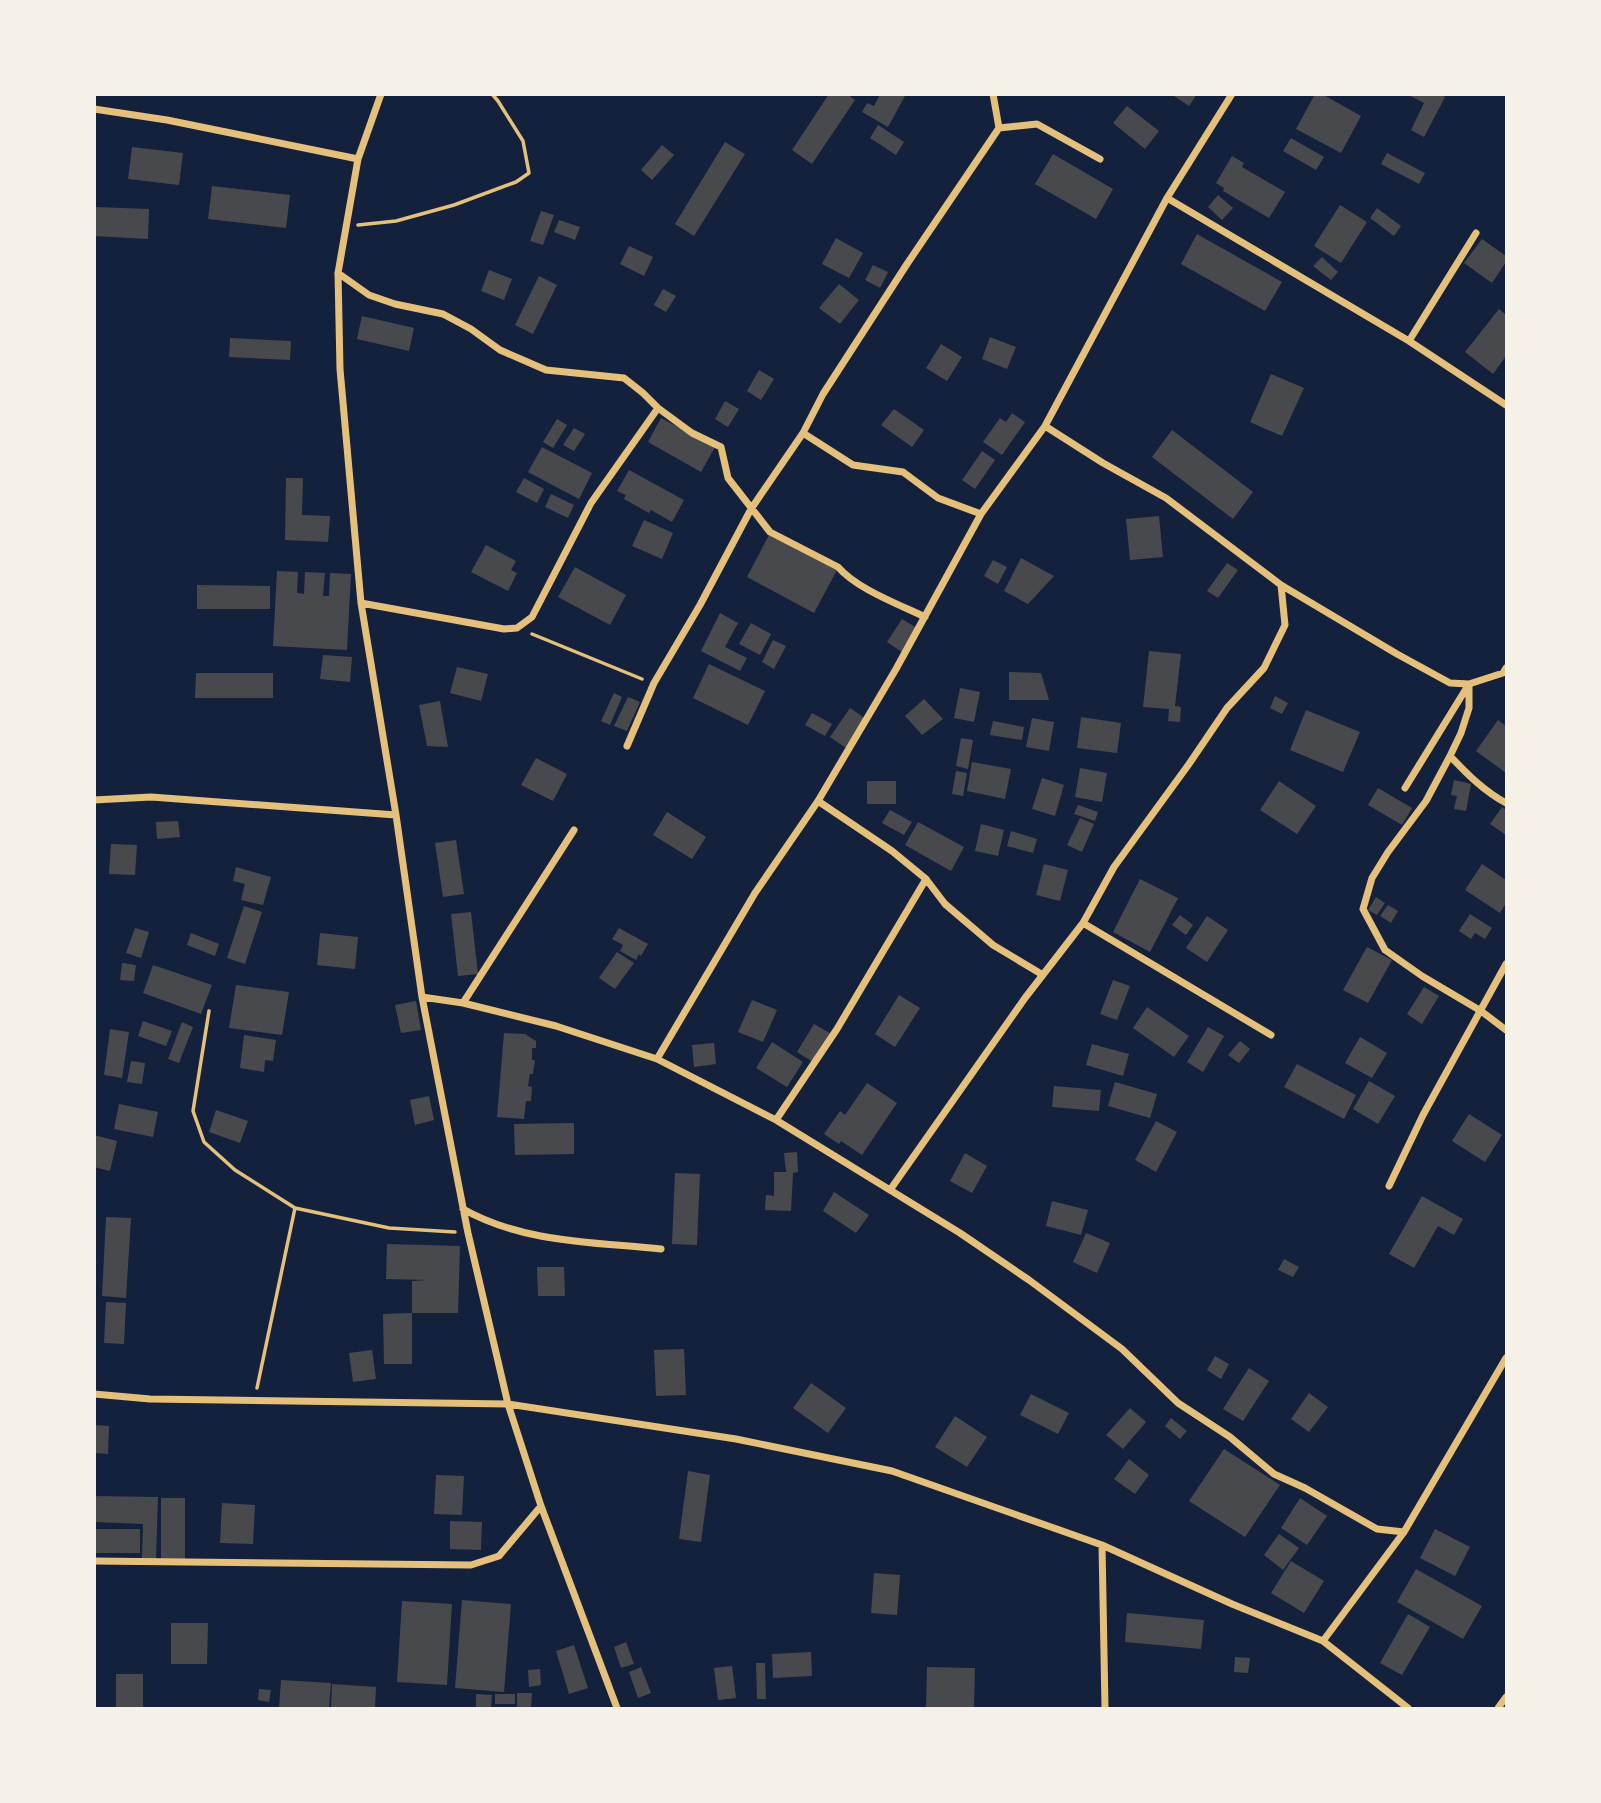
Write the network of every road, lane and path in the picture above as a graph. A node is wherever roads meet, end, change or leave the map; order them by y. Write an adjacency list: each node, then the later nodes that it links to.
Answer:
1 (381, 94): 7 (street)
2 (492, 94): 10 (path)
3 (993, 94): 6 (street)
4 (1232, 94): 9 (street)
5 (94, 109): 7 (street)
6 (999, 128): 8 (street); 17 (street)
7 (358, 159): 10 (street)
8 (1100, 159)
9 (1167, 198): 13 (street); 16 (street)
10 (346, 226): 12 (street)
11 (1476, 233): 13 (street)
12 (338, 273): 15 (street); 21 (street)
13 (1409, 341): 14 (street)
14 (1507, 405)
15 (658, 408): 18 (street); 23 (street)
16 (1045, 426): 19 (street); 20 (street)
17 (803, 433): 18 (street); 19 (street)
18 (751, 509): 22 (street); 25 (street)
19 (981, 514): 22 (street)
20 (1281, 585): 26 (street); 36 (street)
21 (361, 603): 23 (street); 33 (street)
22 (925, 617): 31 (street)
23 (517, 628): 25 (path)
24 (1507, 668): 26 (street)
25 (654, 683): 27 (street)
26 (1469, 684): 28 (street); 29 (street)
27 (627, 746)
28 (1450, 756): 32 (street); 42 (street)
29 (1405, 788)
30 (94, 800): 33 (street)
31 (818, 801): 35 (street); 45 (street)
32 (1507, 803)
33 (396, 815): 39 (street)
34 (574, 830): 40 (street)
35 (926, 878): 38 (street); 46 (street)
36 (1083, 923): 38 (street); 44 (street)
37 (1507, 964): 42 (street)
38 (1043, 975): 48 (street)
39 (422, 997): 40 (street); 50 (street)
40 (463, 1003): 45 (street)
41 (209, 1011): 49 (path)
42 (1481, 1011): 43 (street); 47 (street)
43 (1507, 1030)
44 (1271, 1035)
45 (657, 1059): 46 (street)
46 (776, 1120): 48 (street)
47 (1389, 1186)
48 (890, 1189): 58 (street)
49 (295, 1208): 51 (path); 55 (path)
50 (463, 1209): 51 (street); 52 (street)
51 (468, 1233): 56 (street)
52 (661, 1249)
53 (1507, 1358): 58 (street)
54 (94, 1394): 55 (street)
55 (254, 1401): 56 (street)
56 (508, 1404): 57 (street); 59 (street)
57 (541, 1506): 60 (street); 63 (street)
58 (1404, 1532): 61 (street)
59 (1102, 1545): 61 (street); 64 (street)
60 (94, 1561)
61 (1323, 1641): 65 (street)
62 (1507, 1697): 66 (street)
63 (617, 1709)
64 (1105, 1709)
65 (1409, 1709)
66 (1499, 1709)

